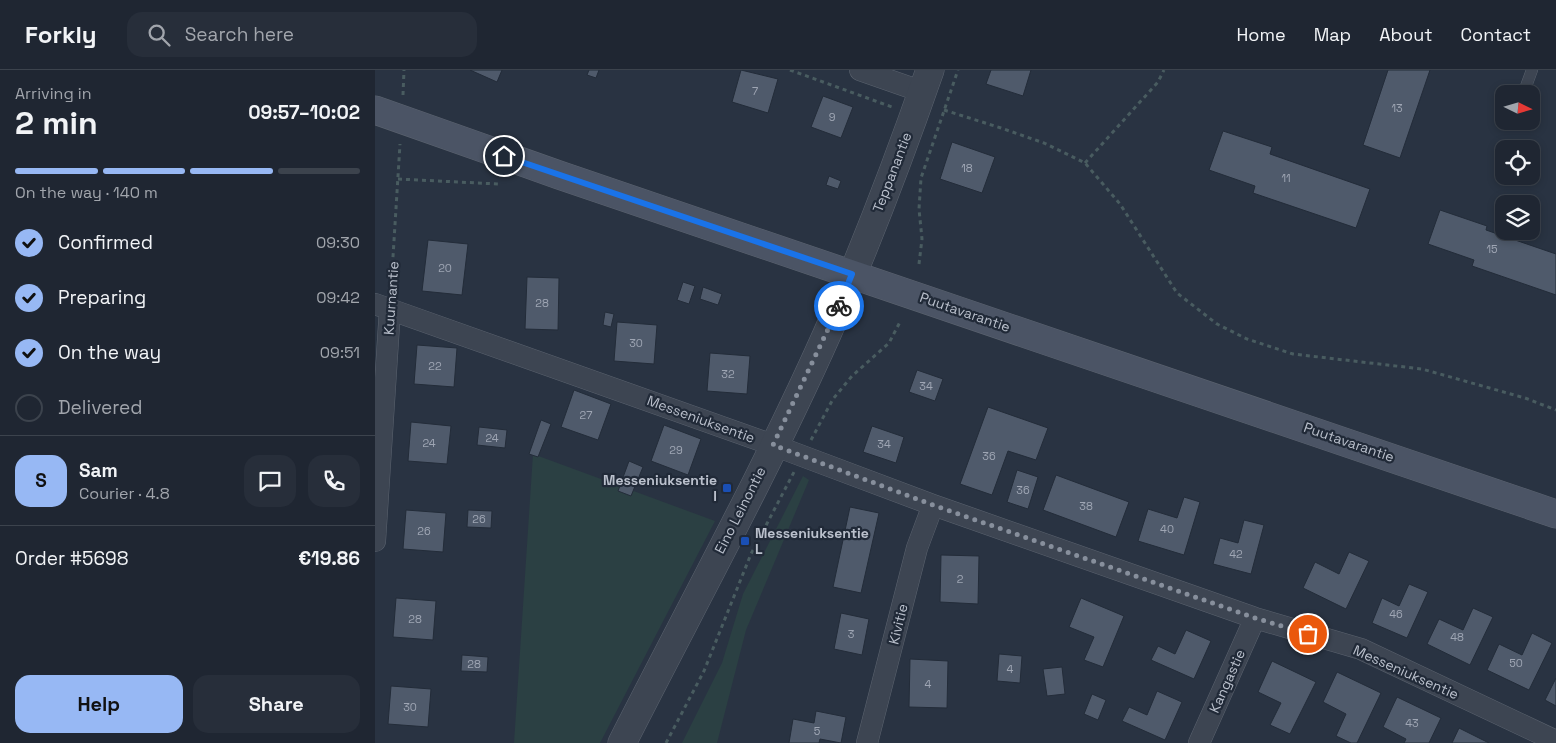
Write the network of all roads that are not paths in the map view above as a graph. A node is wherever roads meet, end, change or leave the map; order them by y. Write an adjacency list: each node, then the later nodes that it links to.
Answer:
1 (860, 70): 4 (street)
2 (1532, 70): 3 (lane)
3 (1527, 85)
4 (922, 92): 6 (street, Teppanantie)
5 (375, 110): 6 (main road, Puutavarantie)
6 (852, 274): 8 (street, Eino Leinontie); 10 (main road, Puutavarantie)
7 (382, 307): 8 (street, Messeniuksentie); 11 (street, Kuurnantie)
8 (773, 445): 9 (street, Messeniuksentie); 14 (street, Eino Leinontie)
9 (933, 505): 12 (street, Messeniuksentie); 15 (street, Kivitie)
10 (1556, 514)
11 (375, 541)
12 (1255, 618): 13 (street, Messeniuksentie); 16 (street, Kangastie)
13 (1556, 741)
14 (622, 743)
15 (867, 743)
16 (1199, 743)

